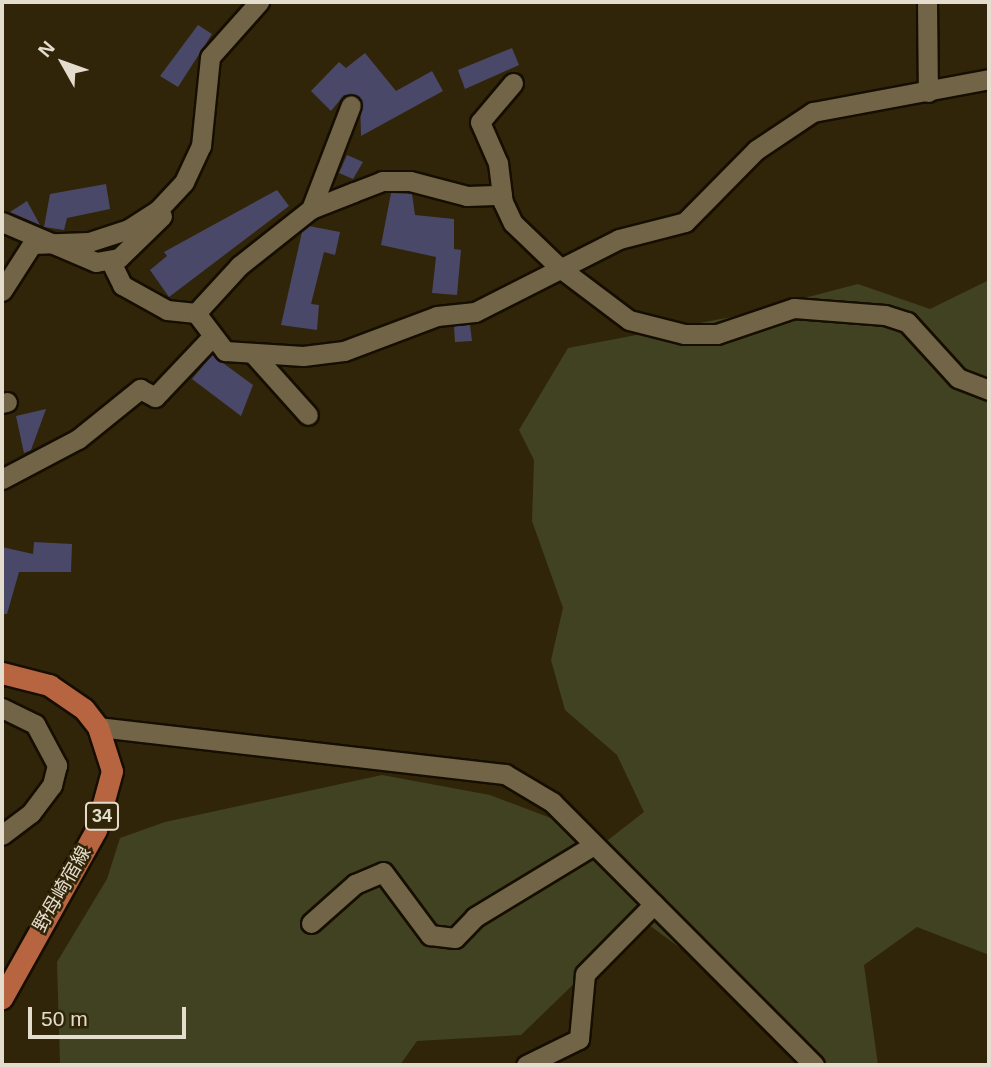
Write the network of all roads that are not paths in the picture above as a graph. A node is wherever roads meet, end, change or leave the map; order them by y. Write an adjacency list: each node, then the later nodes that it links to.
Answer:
1 (259, 2): 8 (street)
2 (926, 2): 5 (street)
3 (989, 79): 5 (street)
4 (513, 83): 7 (street)
5 (928, 92): 13 (street)
6 (351, 105): 9 (street)
7 (502, 195): 9 (street); 13 (street)
8 (166, 202): 11 (street); 12 (street)
9 (312, 209): 15 (street)
10 (2, 222): 11 (street)
11 (49, 241): 12 (street); 14 (street)
12 (110, 260): 15 (street)
13 (560, 268): 17 (street); 18 (street)
14 (2, 292)
15 (196, 313): 16 (street)
16 (212, 337): 17 (street); 20 (street)
17 (255, 356): 19 (street)
18 (989, 390)
19 (307, 415)
20 (2, 479)
21 (2, 673): 23 (main road, 野母崎宿線 / 34)
22 (2, 708): 24 (street)
23 (98, 727): 25 (street); 28 (main road, 野母崎宿線 / 34)
24 (2, 835)
25 (594, 845): 26 (street); 27 (street)
26 (654, 904): 29 (street); 30 (street)
27 (311, 923)
28 (2, 998)
29 (526, 1065)
30 (814, 1065)

